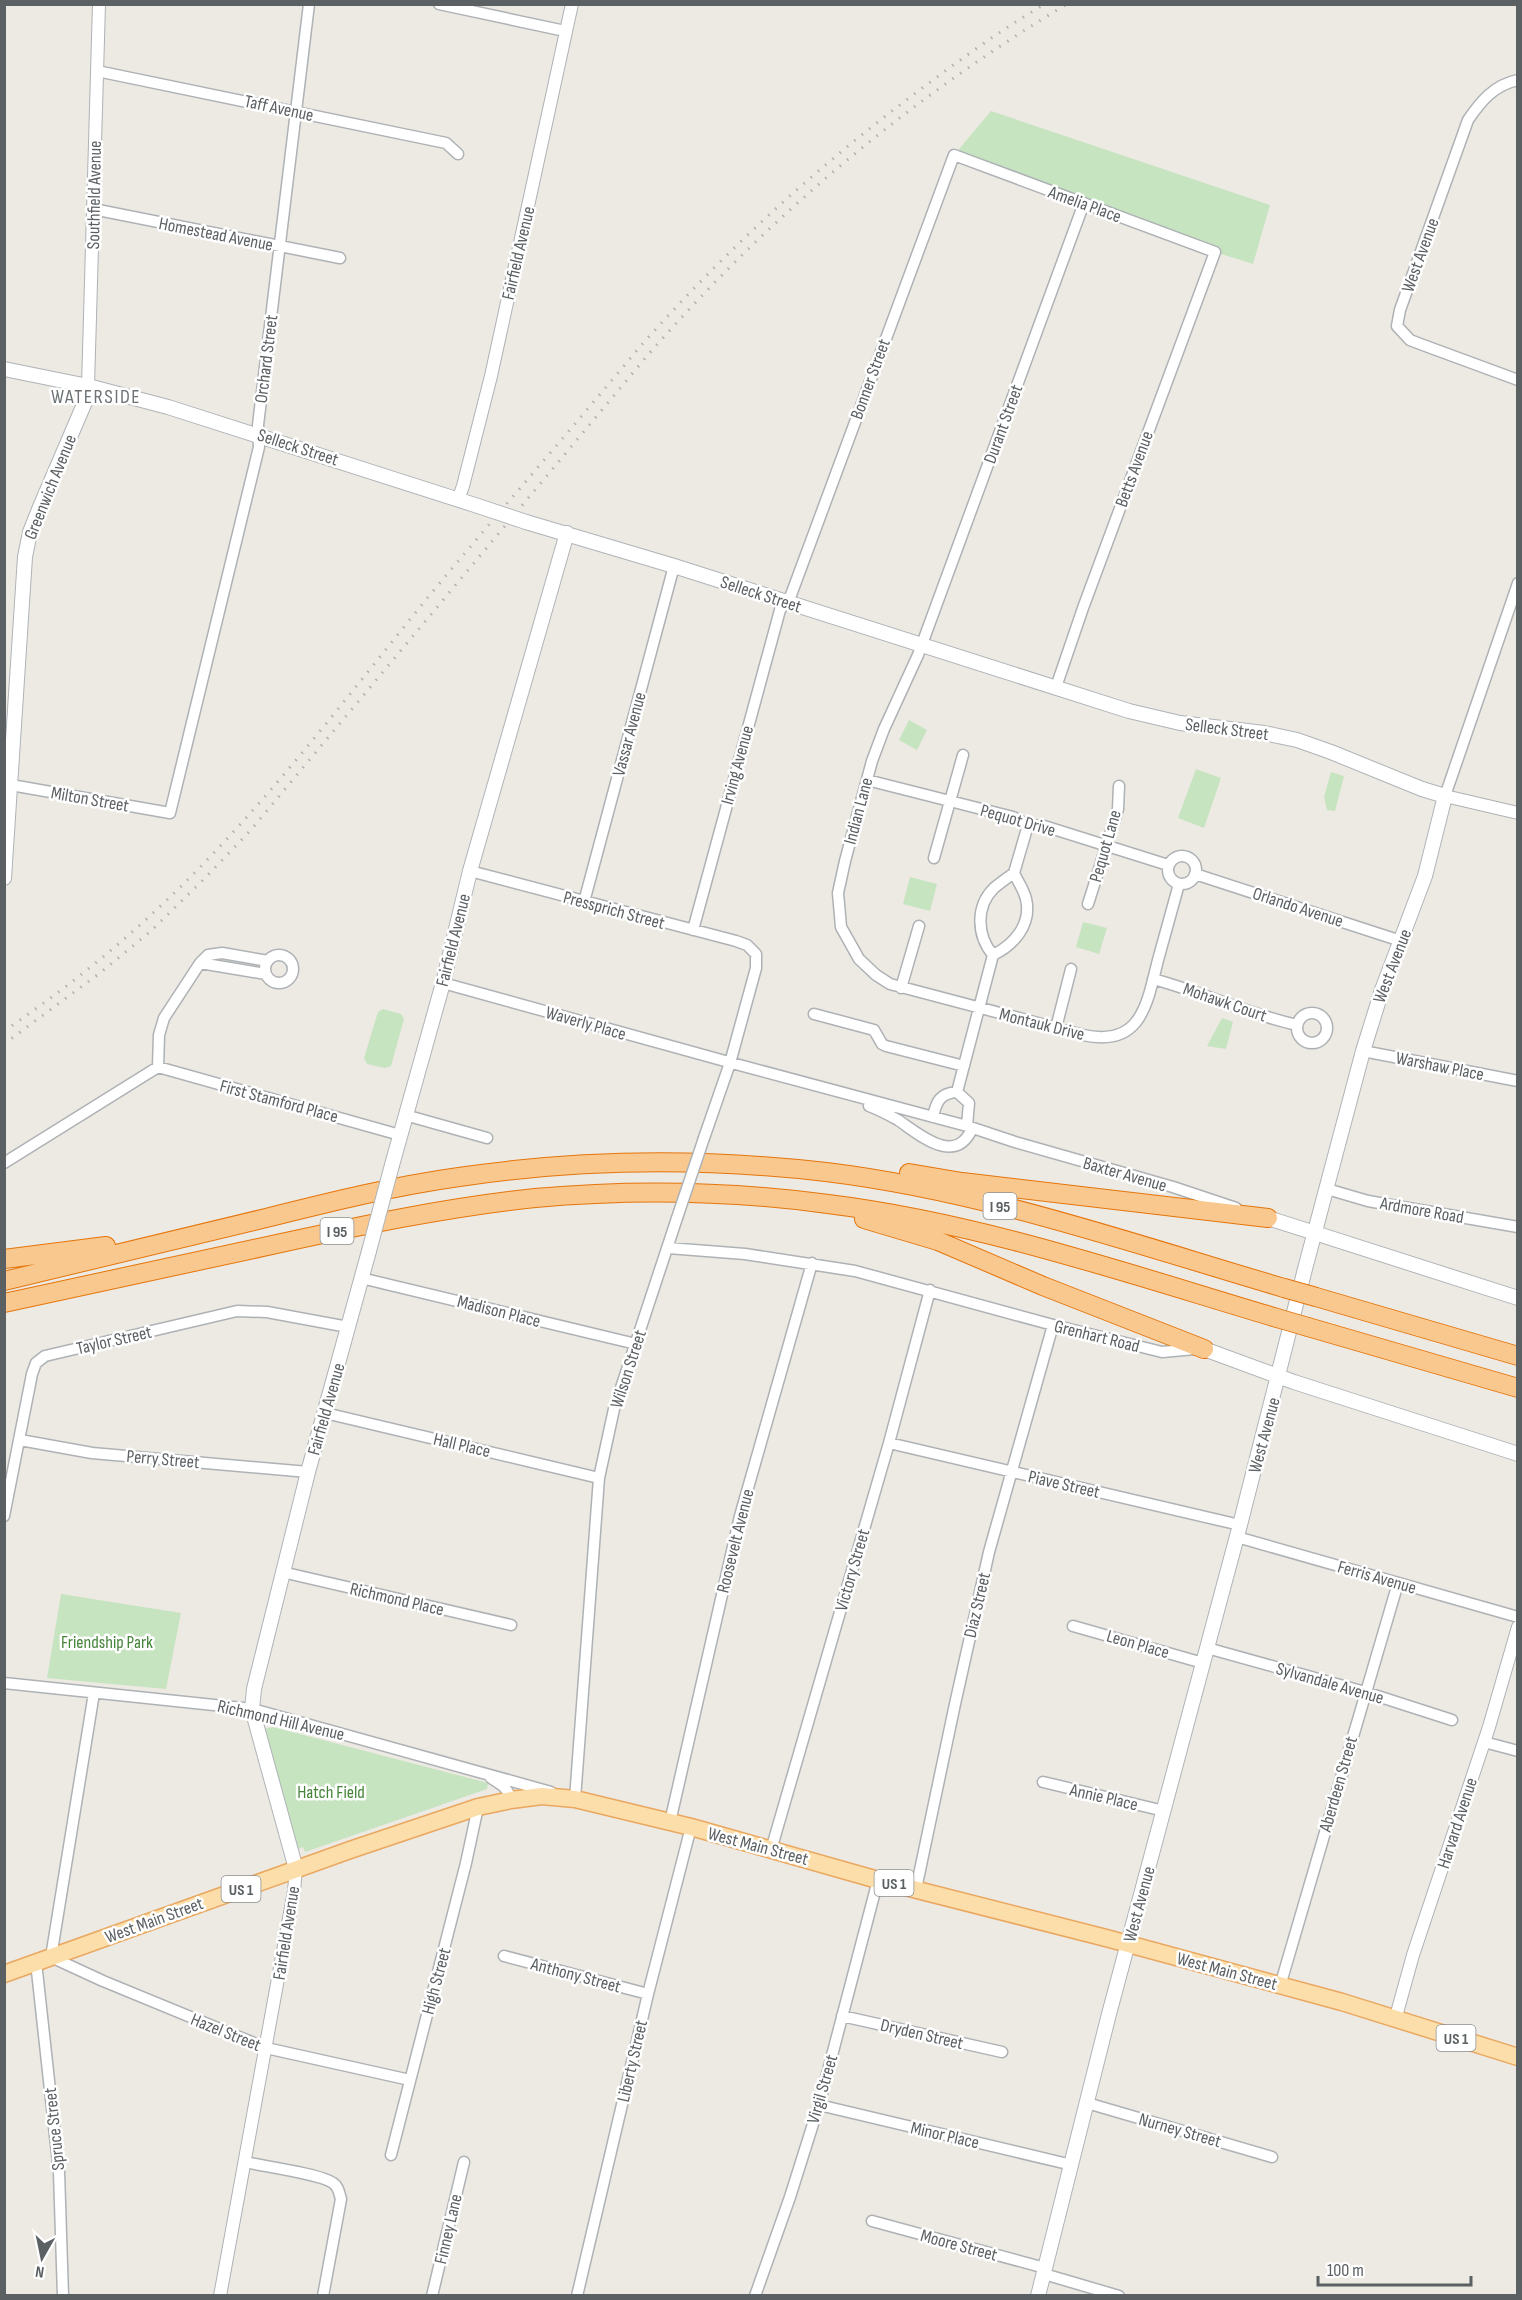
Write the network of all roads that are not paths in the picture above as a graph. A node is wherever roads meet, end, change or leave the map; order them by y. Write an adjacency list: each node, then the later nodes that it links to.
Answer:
1 (99, 4): 6 (street, Southfield Avenue)
2 (309, 4): 8 (street, Orchard Street)
3 (439, 4): 5 (street)
4 (572, 4): 5 (street, Fairfield Avenue)
5 (565, 31): 20 (street, Fairfield Avenue)
6 (97, 71): 8 (street, Taff Avenue); 12 (street, Southfield Avenue)
7 (1518, 80): 17 (street, West Avenue)
8 (296, 112): 9 (street, Taff Avenue); 13 (street, Orchard Street)
9 (458, 154)
10 (954, 156): 11 (street, Amelia Place); 24 (street, Bonner Street)
11 (1084, 203): 14 (street, Amelia Place); 25 (street, Durant Street)
12 (93, 209): 13 (street, Homestead Avenue); 18 (street, Southfield Avenue)
13 (280, 246): 15 (street, Homestead Avenue); 19 (street, Orchard Street)
14 (1215, 252): 26 (street, Betts Avenue)
15 (340, 258)
16 (4, 369): 18 (main road, Selleck Street)
17 (1518, 380)
18 (88, 386): 19 (main road, Selleck Street); 29 (main road, Greenwich Avenue)
19 (258, 435): 20 (main road, Selleck Street); 33 (street, Orchard Street)
20 (458, 500): 21 (main road, Selleck Street, bridge)
21 (567, 533): 22 (main road, Selleck Street); 39 (main road, Fairfield Avenue)
22 (674, 566): 24 (main road, Selleck Street); 44 (street, Vassar Avenue)
23 (1517, 584): 31 (street, West Avenue)
24 (786, 602): 25 (main road, Selleck Street); 47 (street, Irving Avenue)
25 (921, 645): 26 (main road, Selleck Street); 28 (street, Indian Lane)
26 (1056, 687): 31 (main road, Selleck Street)
27 (963, 755): 32 (street)
28 (867, 780): 32 (street, Pequot Drive); 55 (street, Indian Lane)
29 (11, 785): 33 (street, Milton Street); 42 (main road, Greenwich Avenue)
30 (1119, 786): 36 (street, Pequot Lane)
31 (1445, 796): 34 (street, Selleck Street); 48 (main road, West Avenue)
32 (950, 801): 35 (street, Pequot Drive); 37 (street)
33 (170, 813)
34 (1518, 813)
35 (1028, 825): 36 (street, Pequot Drive); 40 (street)
36 (1106, 846): 38 (street, Pequot Drive); 45 (street, Pequot Lane)
37 (934, 858)
38 (1168, 866): 41 (street, Orlando Avenue); 43 (street)
39 (470, 872): 44 (street, Pressprich Street); 57 (main road, Fairfield Avenue)
40 (1014, 873): 50 (street); 50 (street)
41 (1195, 874): 43 (street); 48 (street, Orlando Avenue)
42 (4, 878)
43 (1179, 884): 56 (street, Montauk Drive)
44 (584, 902): 47 (street, Pressprich Street)
45 (1088, 904)
46 (919, 926): 58 (street)
47 (693, 930): 49 (street, Pressprich Street)
48 (1401, 940): 63 (main road, West Avenue)
49 (756, 954): 64 (street, Wilson Street)
50 (993, 955): 59 (street)
51 (268, 961): 52 (street); 54 (street); 54 (street)
52 (200, 963): 54 (street); 66 (street)
53 (1071, 969): 62 (street)
54 (266, 974)
55 (876, 975): 58 (street, Montauk Drive)
56 (1153, 979): 61 (street, Mohawk Court); 62 (street, Montauk Drive)
57 (443, 983): 64 (street, Waverly Place); 70 (main road, Fairfield Avenue)
58 (901, 988): 59 (street, Montauk Drive)
59 (980, 1008): 62 (street, Montauk Drive); 65 (street)
60 (813, 1014): 65 (street)
61 (1297, 1025)
62 (1056, 1028)
63 (1364, 1051): 67 (street, Warshaw Place); 77 (main road, West Avenue)
64 (730, 1063): 68 (street, Baxter Avenue); 83 (street, Wilson Street, bridge)
65 (964, 1066): 69 (street)
66 (158, 1067): 73 (street, First Stamford Place); 75 (street)
67 (1518, 1081)
68 (839, 1092): 71 (street, Baxter Avenue); 72 (street)
69 (957, 1092): 71 (street); 72 (street)
70 (405, 1115): 73 (main road, Fairfield Avenue); 74 (street)
71 (933, 1117): 72 (street, Baxter Avenue)
72 (969, 1127): 79 (street, Baxter Avenue)
73 (400, 1135): 86 (main road, Fairfield Avenue, bridge)
74 (487, 1138)
75 (4, 1163)
76 (754, 1165): 79 (highway); 81 (highway, I 95); 95 (highway, I 95, bridge)
77 (1327, 1189): 80 (street, Ardmore Road); 82 (main road, West Avenue)
78 (793, 1200): 90 (highway, I 95); 94 (highway); 97 (highway, I 95, bridge)
79 (1268, 1218): 82 (main road, Baxter Avenue)
80 (1518, 1227)
81 (203, 1233): 84 (highway); 87 (highway, I 95)
82 (1315, 1234): 89 (main road, Baxter Avenue); 96 (main road, West Avenue)
83 (668, 1248): 85 (street, Grenhart Road); 93 (street, Wilson Street)
84 (4, 1259)
85 (812, 1263): 88 (street, Grenhart Road); 128 (street, Roosevelt Avenue)
86 (361, 1278): 92 (main road, Fairfield Avenue); 93 (street, Madison Place)
87 (4, 1281)
88 (930, 1290): 91 (street, Grenhart Road); 100 (street, Victory Street)
89 (1518, 1298)
90 (4, 1303)
91 (1053, 1325): 94 (street, Grenhart Road); 103 (street, Diaz Street)
92 (348, 1328): 98 (main road, Fairfield Avenue); 99 (street, Taylor Street)
93 (636, 1344): 104 (street, Wilson Street)
94 (1204, 1349): 96 (main road, Grenhart Road)
95 (1518, 1356)
96 (1279, 1377): 101 (main road, Grenhart Road); 106 (main road, West Avenue)
97 (1518, 1388)
98 (325, 1413): 102 (main road, Fairfield Avenue); 104 (street, Hall Place)
99 (20, 1440): 102 (street, Perry Street); 105 (street, Taylor Street)
100 (889, 1443): 103 (street, Piave Street); 130 (street, Victory Street)
101 (1518, 1454)
102 (308, 1472): 107 (main road, Fairfield Avenue)
103 (1011, 1472): 106 (street, Piave Street); 133 (street, Diaz Street)
104 (599, 1478): 124 (street, Wilson Street)
105 (4, 1516)
106 (1238, 1531): 108 (street, Ferris Avenue); 113 (main road, West Avenue)
107 (282, 1572): 110 (street, Richmond Place); 118 (main road, Fairfield Avenue)
108 (1398, 1583): 109 (street, Ferris Avenue); 116 (street, Aberdeen Street)
109 (1518, 1617)
110 (511, 1626)
111 (1073, 1626): 114 (street, Leon Place)
112 (1518, 1627): 120 (street, Harvard Avenue)
113 (1207, 1648): 114 (main road, West Avenue); 116 (street, Sylvandale Avenue)
114 (1203, 1663): 127 (main road, West Avenue)
115 (4, 1683): 117 (street, Richmond Hill Avenue)
116 (1365, 1692): 119 (street, Sylvandale Avenue); 138 (street, Aberdeen Street)
117 (94, 1693): 118 (street, Richmond Hill Avenue); 136 (street, Spruce Street)
118 (252, 1709): 122 (street, Richmond Hill Avenue); 131 (main road, Fairfield Avenue)
119 (1452, 1720)
120 (1484, 1742): 121 (street); 141 (street, Harvard Avenue)
121 (1518, 1751)
122 (481, 1771): 124 (street, Richmond Hill Avenue); 125 (street, Richmond Hill Avenue)
123 (1043, 1782): 127 (street, Annie Place)
124 (575, 1799): 125 (main road, West Main Street / US 1); 128 (main road, West Main Street / US 1)
125 (511, 1800): 126 (main road, West Main Street / US 1)
126 (478, 1807): 131 (main road, West Main Street / US 1); 145 (street, High Street)
127 (1164, 1811): 134 (main road, West Avenue)
128 (670, 1822): 129 (main road, West Main Street / US 1)
129 (691, 1827): 130 (main road, West Main Street / US 1); 139 (street, Liberty Street)
130 (771, 1850): 132 (main road, West Main Street / US 1)
131 (296, 1869): 136 (main road, West Main Street / US 1); 142 (street, Fairfield Avenue)
132 (878, 1880): 133 (main road, West Main Street / US 1); 140 (street, Virgil Street)
133 (916, 1889): 134 (main road, West Main Street / US 1)
134 (1128, 1944): 138 (main road, West Main Street / US 1); 146 (main road, West Avenue)
135 (504, 1956): 139 (street, Anthony Street)
136 (44, 1959): 137 (main road, West Main Street / US 1); 142 (street, Hazel Street); 155 (street, Spruce Street)
137 (4, 1974)
138 (1280, 1986): 141 (main road, West Main Street / US 1)
139 (648, 1994): 159 (street, Liberty Street)
140 (843, 2016): 143 (street, Dryden Street); 147 (street, Virgil Street)
141 (1395, 2020): 144 (main road, West Main Street / US 1)
142 (266, 2048): 145 (street, Hazel Street); 150 (street, Fairfield Avenue)
143 (1002, 2052)
144 (1518, 2057)
145 (410, 2080): 148 (street, High Street)
146 (1087, 2103): 149 (street, Nurney Street); 152 (main road, West Avenue)
147 (819, 2105): 152 (street, Minor Place); 160 (street, Virgil Street)
148 (391, 2155)
149 (1272, 2157)
150 (245, 2162): 156 (street, Fairfield Avenue); 157 (street)
151 (464, 2162): 158 (street, Finney Lane)
152 (1072, 2165): 154 (main road, West Avenue)
153 (872, 2221): 154 (street, Moore Street)
154 (1045, 2271): 161 (main road, West Avenue); 162 (street, Moore Street)
155 (63, 2295)
156 (220, 2295)
157 (323, 2295)
158 (432, 2295)
159 (577, 2295)
160 (755, 2295)
161 (1038, 2295)
162 (1119, 2295)

